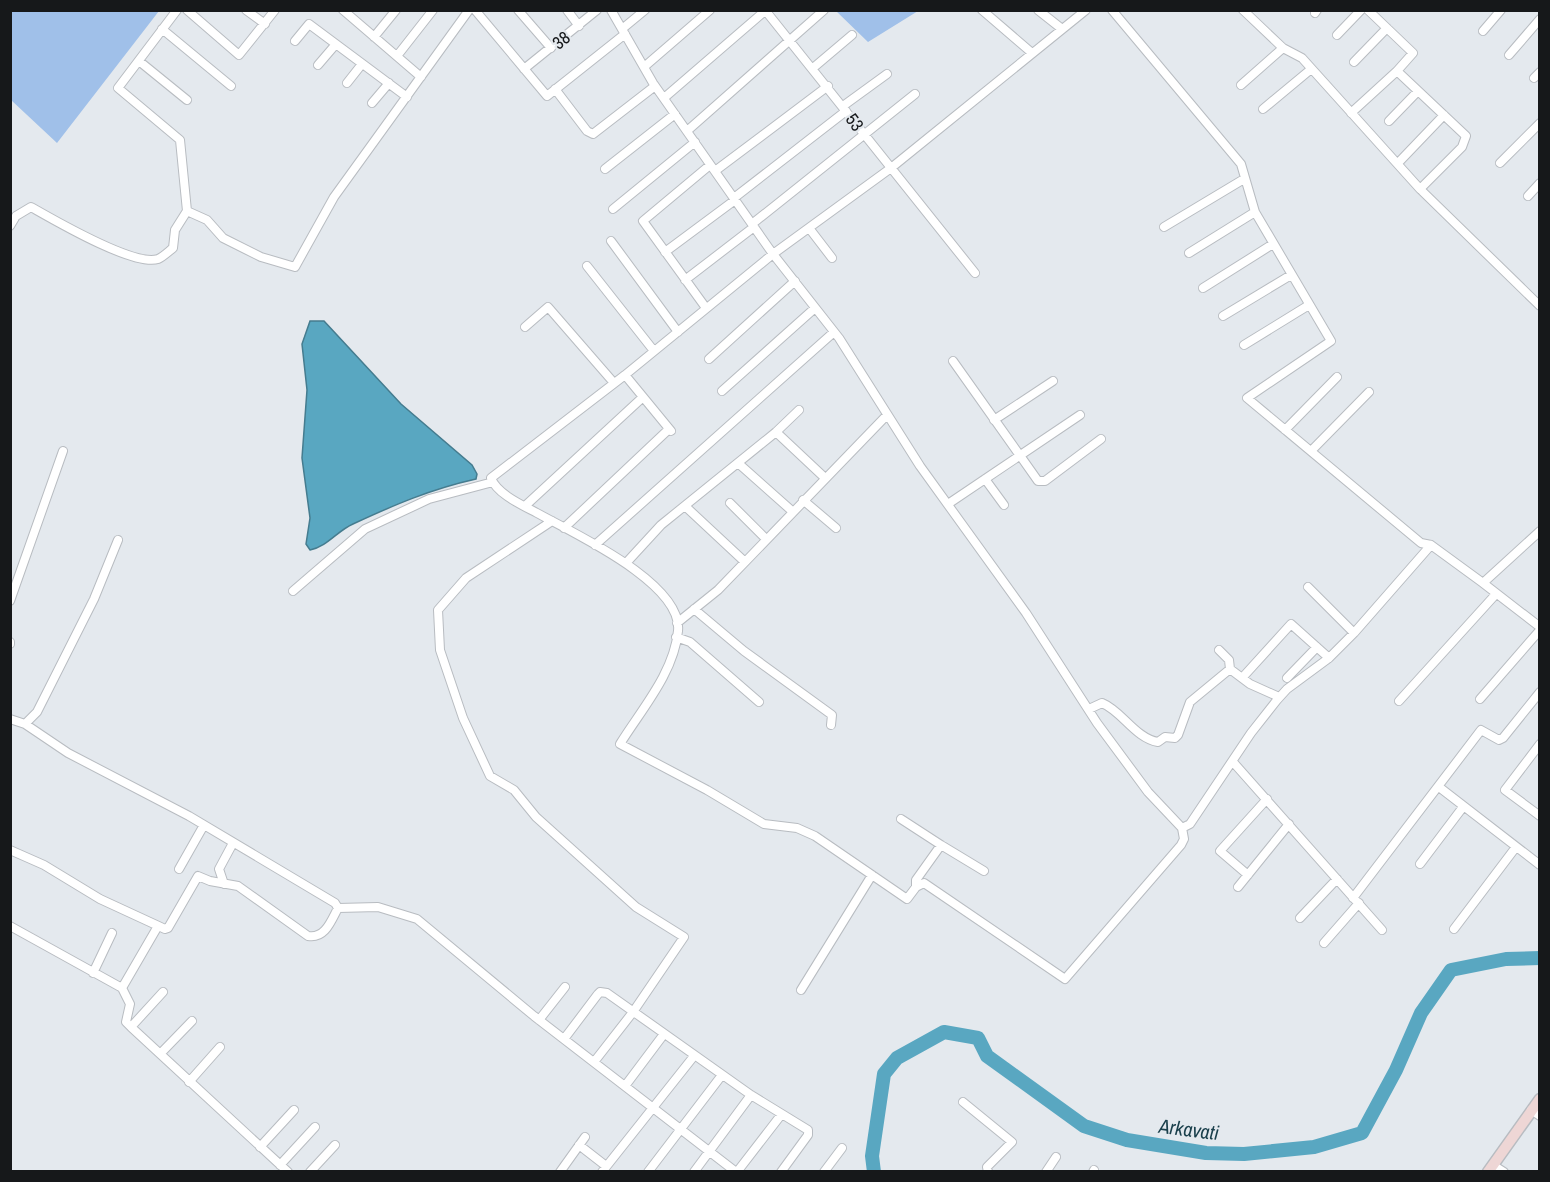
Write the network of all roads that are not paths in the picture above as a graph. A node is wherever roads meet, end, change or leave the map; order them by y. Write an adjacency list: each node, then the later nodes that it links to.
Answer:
1 (177, 10): 30 (street)
2 (187, 10): 27 (street)
3 (246, 10): 27 (street)
4 (275, 10): 27 (street)
5 (396, 10): 36 (street)
6 (433, 10): 44 (street)
7 (469, 10): 55 (street)
8 (476, 10): 51 (street)
9 (518, 10): 40 (street)
10 (567, 10): 28 (street)
11 (597, 10): 28 (street, 38)
12 (611, 10): 33 (street)
13 (645, 10): 33 (street)
14 (710, 10): 49 (street)
15 (824, 10): 37 (street)
16 (1038, 10): 31 (street)
17 (1086, 10): 31 (street)
18 (1112, 10): 84 (street)
19 (1243, 10): 41 (street)
20 (1360, 10): 35 (street)
21 (1368, 10): 29 (street)
22 (1501, 10): 32 (street)
23 (765, 11): 37 (street, 53); 66 (street)
24 (348, 12): 36 (street)
25 (986, 12): 42 (street)
26 (1539, 19): 43 (street)
27 (265, 24)
28 (579, 26): 40 (street, 38)
29 (1387, 28): 46 (street); 53 (street)
30 (162, 29): 45 (street); 58 (street)
31 (1062, 29): 42 (street)
32 (1483, 31)
33 (624, 32): 49 (street); 62 (street)
34 (852, 35): 50 (street)
35 (1337, 35)
36 (374, 37): 44 (street)
37 (790, 40): 50 (street, 53); 76 (street)
38 (295, 42): 39 (street)
39 (336, 44): 47 (street); 48 (street)
40 (551, 48): 51 (street, 38)
41 (1283, 48): 52 (street); 61 (street)
42 (1032, 53): 82 (street)
43 (1509, 55)
44 (397, 56): 55 (street)
45 (139, 62): 67 (street); 90 (street)
46 (1354, 62)
47 (362, 64): 56 (street); 57 (street)
48 (318, 65)
49 (644, 67): 59 (street)
50 (813, 68): 60 (street, 53)
51 (524, 69): 62 (street)
52 (1310, 70): 70 (street); 71 (street)
53 (1397, 71): 63 (street); 71 (street)
54 (887, 74): 69 (street)
55 (421, 77): 65 (street)
56 (347, 83)
57 (389, 83): 65 (street); 68 (street)
58 (231, 86)
59 (655, 86): 62 (street); 66 (street)
60 (828, 86): 69 (street, 53); 81 (street)
61 (1241, 86)
62 (555, 89)
63 (1418, 91): 73 (street); 74 (street)
64 (915, 94): 77 (street)
65 (407, 97): 90 (street)
66 (664, 98): 72 (street)
67 (187, 100)
68 (372, 103)
69 (845, 109): 77 (street, 53); 88 (street)
70 (1263, 109)
71 (1352, 113): 79 (street)
72 (675, 114): 76 (street); 83 (street)
73 (1444, 115): 79 (street); 86 (street)
74 (1389, 121)
75 (1539, 123): 80 (street)
76 (687, 131): 78 (street)
77 (864, 134): 82 (street, 53); 92 (street)
78 (695, 142): 81 (street); 89 (street)
79 (1399, 162): 86 (street)
80 (1500, 163)
81 (713, 168): 88 (street); 98 (street)
82 (891, 168): 95 (street); 103 (street, 53)
83 (605, 169)
84 (1244, 179): 91 (street); 94 (street)
85 (1539, 183): 87 (street)
86 (1420, 189): 108 (street)
87 (1528, 195)
88 (735, 199): 92 (street); 98 (street)
89 (613, 209)
90 (187, 211): 93 (street)
91 (1255, 212): 97 (street); 99 (street)
92 (753, 225): 100 (street); 105 (street)
93 (10, 226)
94 (1164, 227)
95 (809, 228): 100 (street); 101 (street)
96 (611, 242): 114 (street)
97 (1273, 244): 104 (street); 107 (street)
98 (664, 252): 105 (street)
99 (1189, 253)
100 (774, 254): 106 (street); 110 (street)
101 (832, 258)
102 (587, 266): 117 (street)
103 (975, 273)
104 (1291, 275): 109 (street); 112 (street)
105 (685, 280): 110 (street)
106 (795, 281): 111 (street); 118 (street)
107 (1203, 288)
108 (1538, 302)
109 (1309, 304): 116 (street); 131 (street)
110 (706, 308): 114 (street)
111 (815, 308): 115 (street); 124 (street)
112 (1223, 316)
113 (525, 327): 123 (street)
114 (678, 332): 117 (street)
115 (834, 332): 128 (street); 154 (street)
116 (1244, 345)
117 (654, 351): 120 (street)
118 (709, 359)
119 (953, 361): 130 (street)
120 (625, 375): 123 (street); 126 (street)
121 (1337, 377): 131 (street)
122 (1053, 381): 130 (street)
123 (614, 383): 139 (street)
124 (722, 391)
125 (1370, 392): 135 (street)
126 (643, 397): 145 (street); 149 (street)
127 (799, 410): 132 (street)
128 (887, 415): 138 (street); 143 (street)
129 (1080, 415): 136 (street)
130 (994, 420): 136 (street)
131 (1285, 430): 135 (street)
132 (776, 432): 137 (street); 138 (street)
133 (1101, 439): 136 (street)
134 (63, 451): 162 (street)
135 (1311, 451): 155 (street)
136 (1019, 456): 140 (street)
137 (738, 463): 146 (street); 147 (street)
138 (825, 478): 141 (street)
139 (492, 479): 145 (street); 160 (street)
140 (985, 479): 143 (street); 144 (street)
141 (803, 500): 147 (street); 150 (street)
142 (730, 502): 152 (street)
143 (948, 504): 179 (street)
144 (1004, 505)
145 (525, 506): 148 (street)
146 (685, 506): 156 (street); 157 (street)
147 (792, 511): 152 (street)
148 (552, 521): 149 (street); 221 (street)
149 (564, 528): 154 (street)
150 (836, 528)
151 (1539, 531): 158 (street)
152 (766, 539): 157 (street)
153 (118, 540): 181 (street)
154 (595, 545): 156 (street)
155 (1431, 546): 158 (street); 166 (street)
156 (627, 562): 164 (street)
157 (745, 562): 163 (street)
158 (1483, 583): 161 (street)
159 (1308, 587): 166 (street)
160 (293, 591)
161 (1496, 594): 165 (street); 177 (street)
162 (10, 601)
163 (694, 609): 164 (street); 182 (street)
164 (677, 623): 167 (street)
165 (1539, 629): 176 (street)
166 (1354, 633): 170 (street)
167 (676, 637): 178 (street); 201 (street)
168 (1317, 647): 170 (street); 172 (street); 173 (street)
169 (1219, 650): 171 (street)
170 (1329, 658): 175 (street)
171 (1230, 669): 172 (street); 179 (street)
172 (1242, 678): 175 (street)
173 (1287, 678)
174 (1539, 692): 185 (street)
175 (1279, 698): 184 (street)
176 (1480, 699)
177 (1399, 700)
178 (759, 702)
179 (1089, 709): 192 (street)
180 (10, 719): 181 (street)
181 (25, 724): 191 (street)
182 (831, 725)
183 (1539, 744): 188 (street)
184 (1233, 762): 186 (street); 192 (street)
185 (1439, 787): 187 (street); 207 (street)
186 (1267, 800): 190 (street); 202 (street)
187 (1463, 807): 195 (street); 197 (street)
188 (1539, 816)
189 (901, 819): 194 (street)
190 (1289, 824): 202 (street); 203 (street)
191 (204, 825): 193 (street); 199 (street)
192 (1182, 828): 205 (street)
193 (233, 843): 204 (street); 208 (street)
194 (940, 845): 200 (street); 205 (street)
195 (1516, 847): 198 (street); 212 (street)
196 (10, 850): 211 (street)
197 (1420, 864)
198 (1539, 865)
199 (179, 869)
200 (984, 871)
201 (872, 875): 205 (street); 219 (street)
202 (1248, 875): 206 (street)
203 (1336, 879): 207 (street); 209 (street)
204 (224, 884): 208 (street); 211 (street)
205 (916, 887)
206 (1238, 887)
207 (1356, 900): 213 (street); 215 (street)
208 (338, 908): 222 (street)
209 (1300, 918)
210 (10, 926): 216 (street)
211 (158, 926): 218 (street)
212 (1454, 929)
213 (1382, 930)
214 (112, 933): 216 (street)
215 (1324, 943)
216 (93, 973): 218 (street)
217 (565, 987): 222 (street)
218 (122, 988): 224 (street)
219 (801, 990)
220 (163, 992): 224 (street)
221 (633, 1012): 225 (street); 226 (street); 230 (street)
222 (538, 1020): 226 (street)
223 (192, 1021): 228 (street)
224 (131, 1027): 228 (street)
225 (664, 1034): 229 (street); 233 (street)
226 (564, 1039): 230 (street)
227 (220, 1047): 232 (street)
228 (160, 1054): 232 (street)
229 (694, 1056): 231 (street); 237 (street)
230 (594, 1062): 233 (street)
231 (722, 1075): 234 (street); 242 (street)
232 (189, 1082): 246 (street)
233 (625, 1086): 237 (street)
234 (751, 1095): 240 (street); 248 (street)
235 (1539, 1099): 239 (street)
236 (963, 1102): 261 (street)
237 (652, 1107): 242 (street); 252 (street)
238 (294, 1110): 246 (street)
239 (1535, 1113): 251 (street)
240 (781, 1115): 258 (street); 259 (street)
241 (315, 1127): 250 (street)
242 (681, 1129): 248 (street); 256 (street)
243 (585, 1137): 245 (street)
244 (335, 1145): 254 (street)
245 (579, 1145): 252 (street); 255 (street)
246 (260, 1147): 250 (street)
247 (842, 1148): 260 (street)
248 (710, 1151): 257 (street); 258 (street)
249 (1056, 1157): 262 (street)
250 (280, 1165): 253 (street)
251 (1490, 1168): 263 (street)
252 (604, 1169)
253 (288, 1172)
254 (310, 1172)
255 (560, 1172)
256 (648, 1172)
257 (694, 1172)
258 (736, 1172)
259 (781, 1172)
260 (824, 1172)
261 (988, 1172)
262 (1046, 1172)
263 (1504, 1172)

